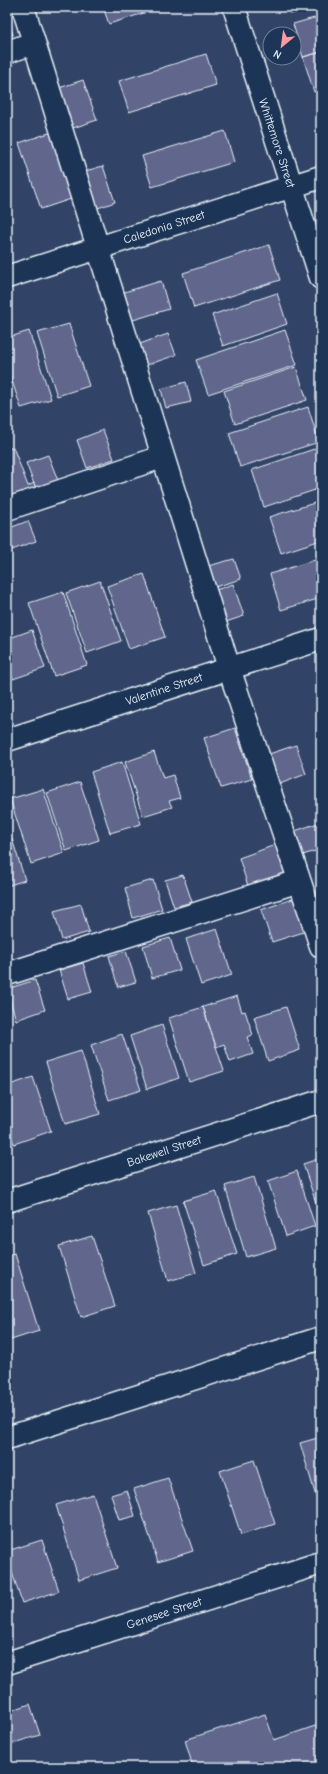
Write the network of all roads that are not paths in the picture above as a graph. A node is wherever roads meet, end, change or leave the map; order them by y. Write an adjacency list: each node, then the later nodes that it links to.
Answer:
1 (23, 7): 3 (street)
2 (234, 7): 6 (street, Whittemore Street)
3 (34, 43): 4 (street); 7 (street)
4 (7, 52)
5 (321, 176): 6 (street, Caledonia Street)
6 (291, 186): 7 (street, Caledonia Street); 9 (street, Whittemore Street)
7 (97, 248): 8 (street, Caledonia Street); 10 (street)
8 (7, 277)
9 (321, 278)
10 (162, 457): 11 (street); 13 (street)
11 (7, 508)
12 (321, 639): 13 (street, Valentine Street)
13 (229, 668): 14 (street, Valentine Street); 15 (street)
14 (7, 740)
15 (299, 881): 16 (street); 17 (street)
16 (321, 946)
17 (7, 974)
18 (321, 1101): 19 (street, Bakewell Street)
19 (7, 1201)
20 (321, 1338): 21 (street)
21 (7, 1438)
22 (321, 1563): 23 (street, Genesee Street)
23 (8, 1658)

